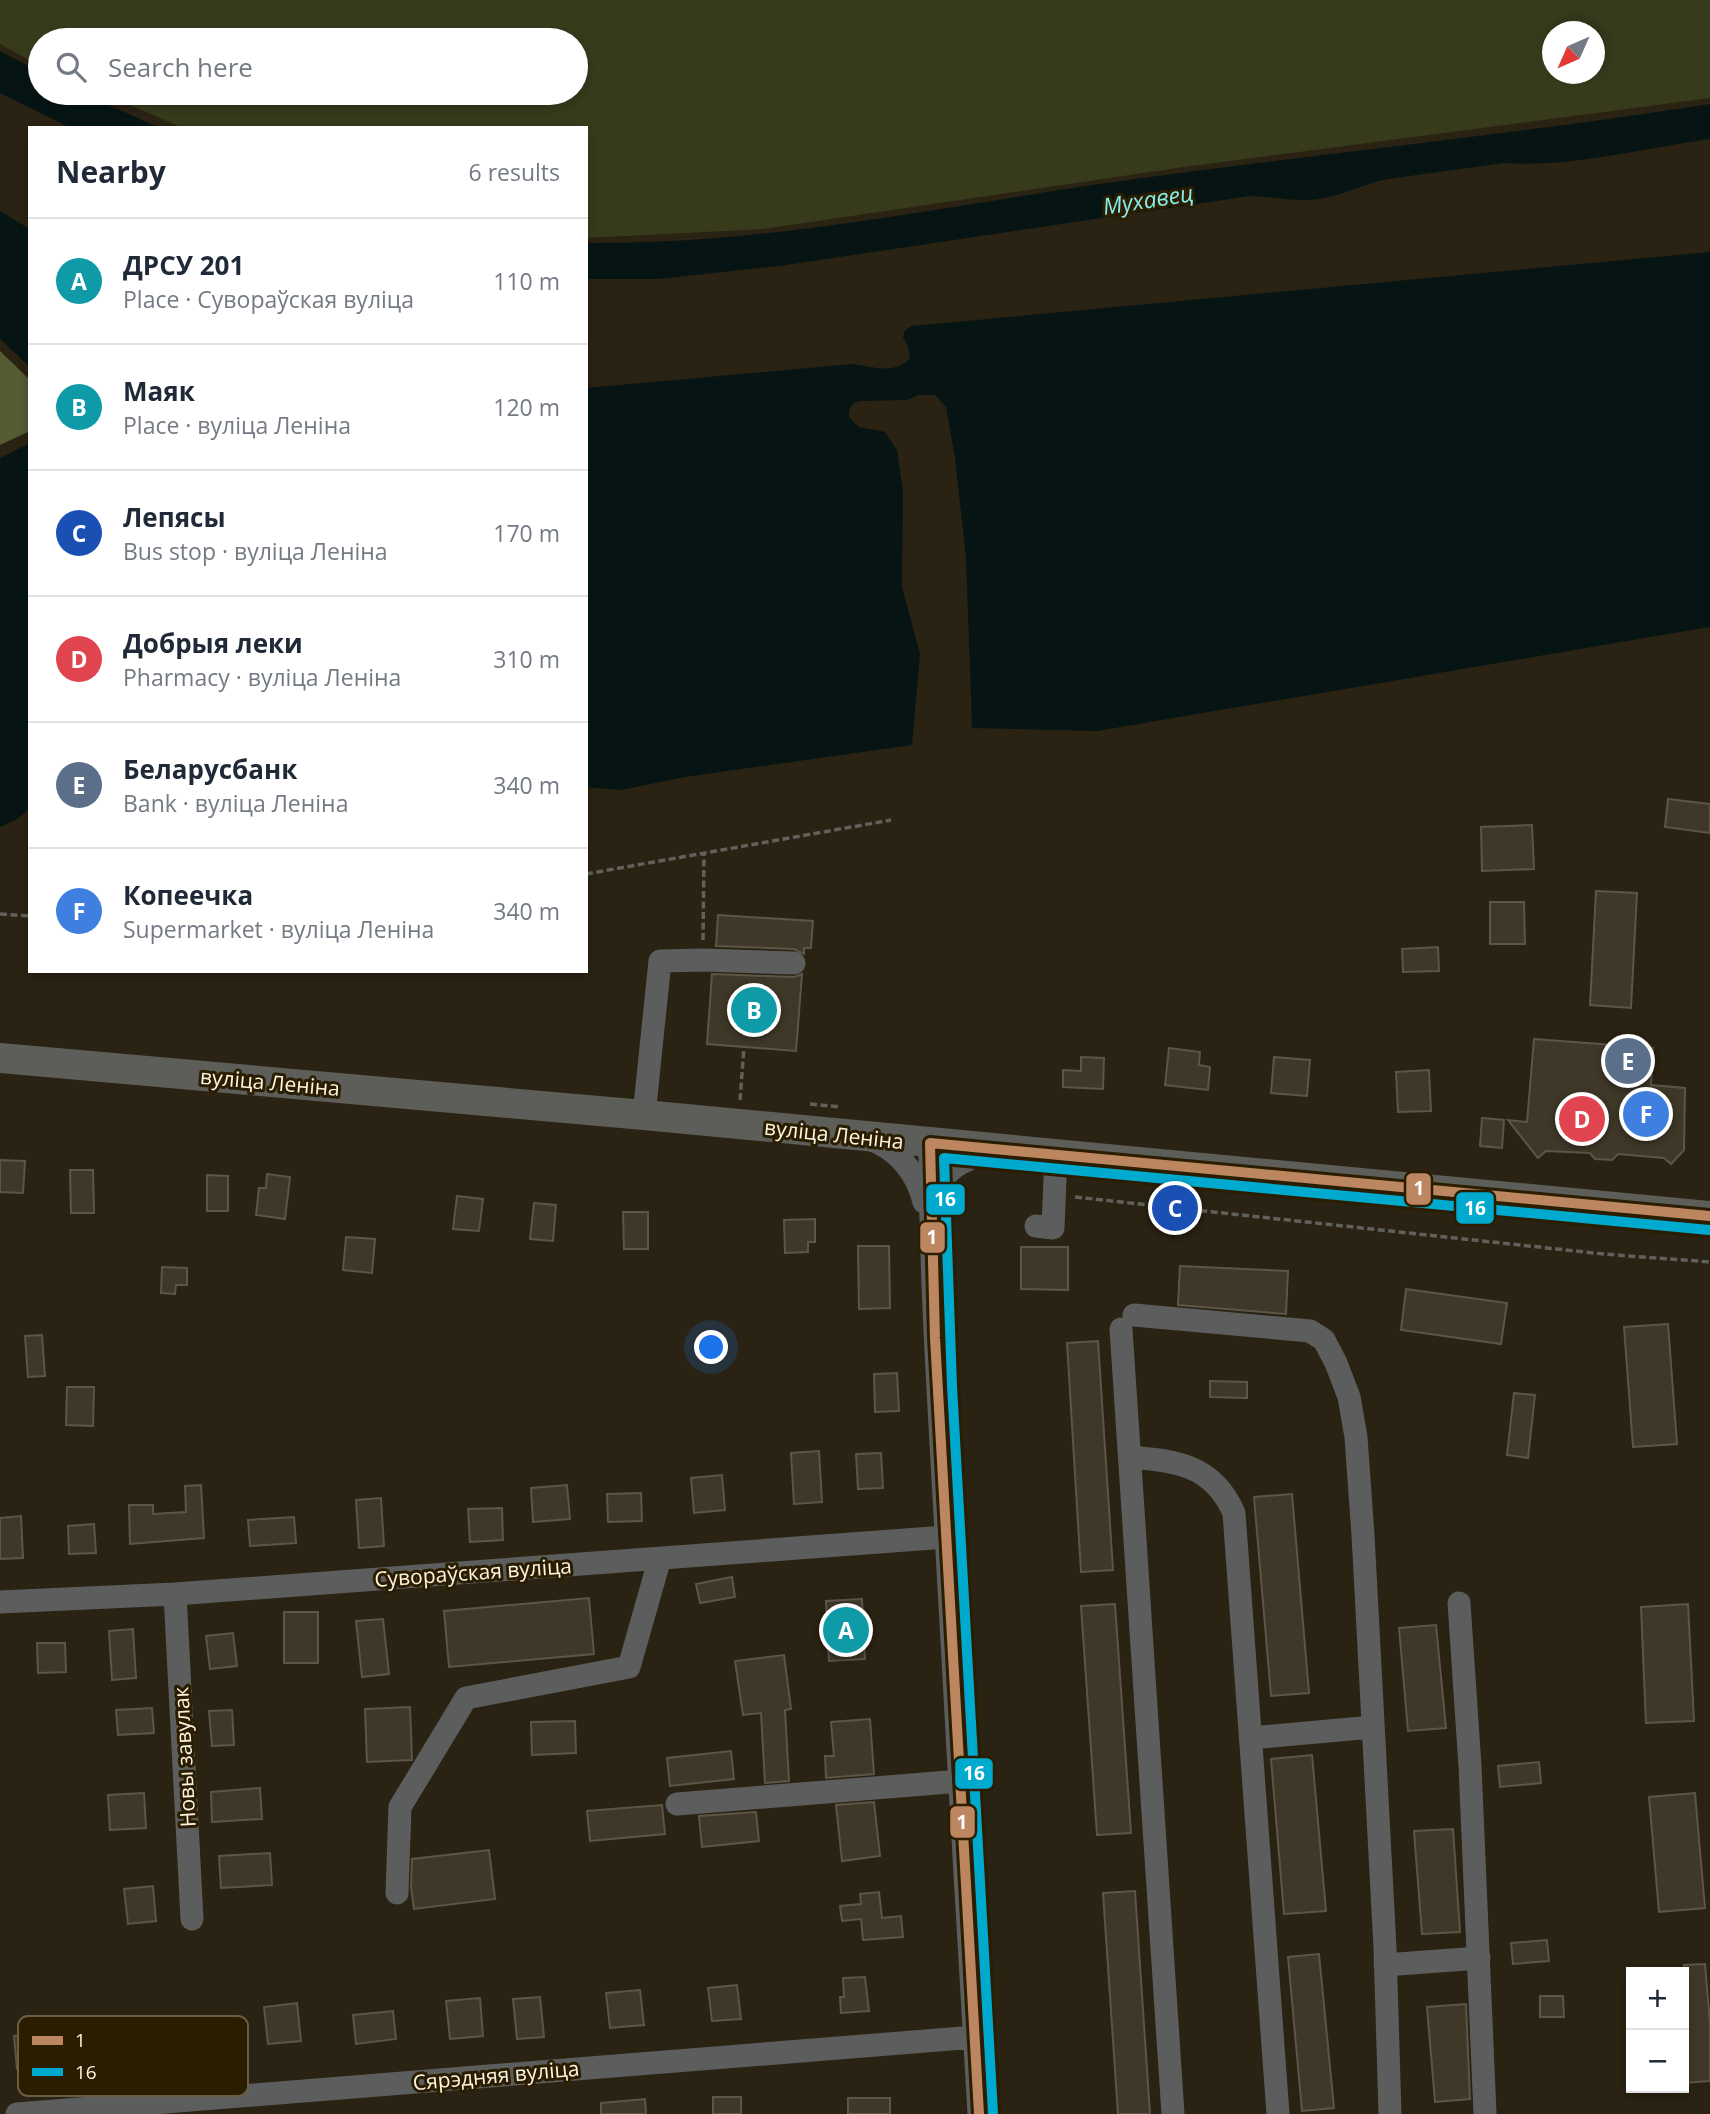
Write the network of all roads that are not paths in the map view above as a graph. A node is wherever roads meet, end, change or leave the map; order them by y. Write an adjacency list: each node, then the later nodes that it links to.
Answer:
1 (794, 963): 3 (street)
2 (0, 1058): 3 (main road, вуліца Леніна)
3 (644, 1115): 4 (main road, вуліца Леніна)
4 (858, 1136): 5 (main road, вуліца Леніна); 9 (street)
5 (930, 1143): 6 (main road, вуліца Леніна); 9 (street)
6 (995, 1149): 7 (main road, вуліца Леніна); 9 (street)
7 (1056, 1154): 8 (main road, вуліца Леніна); 10 (street)
8 (1710, 1216)
9 (930, 1222): 12 (street)
10 (1036, 1226)
11 (1130, 1457): 17 (street); 18 (street); 30 (street)
12 (946, 1537): 13 (street, Сувораўская вуліца); 19 (street)
13 (660, 1558): 14 (street, Сувораўская вуліца); 21 (street)
14 (175, 1594): 15 (street, Сувораўская вуліца); 22 (street, Новы завулак)
15 (0, 1602)
16 (1458, 1603): 23 (street)
17 (1373, 1727): 18 (street); 24 (street)
18 (1251, 1738): 31 (street)
19 (961, 1781): 20 (street); 25 (street)
20 (677, 1804)
21 (397, 1893)
22 (192, 1919)
23 (1479, 1958): 24 (street); 33 (street)
24 (1385, 1965): 32 (street)
25 (975, 2036): 26 (street, Сярэдняя вуліца); 29 (street)
26 (248, 2095)
27 (238, 2096): 28 (street, Сярэдняя вуліца)
28 (17, 2114)
29 (979, 2114)
30 (1173, 2114)
31 (1278, 2114)
32 (1390, 2114)
33 (1485, 2114)

